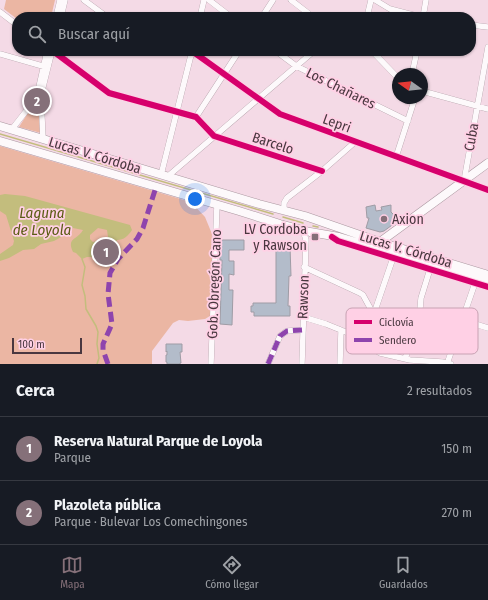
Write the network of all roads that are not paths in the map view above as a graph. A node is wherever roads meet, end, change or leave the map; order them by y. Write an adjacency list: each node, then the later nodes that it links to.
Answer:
1 (60, 0): 12 (street)
2 (65, 0): 13 (street)
3 (84, 0): 14 (street)
4 (204, 0): 15 (street)
5 (209, 0): 16 (street)
6 (273, 0): 17 (street)
7 (291, 0): 18 (street)
8 (371, 0): 19 (street)
9 (375, 0): 20 (street)
10 (426, 0): 21 (street)
11 (0, 12): 22 (street)
12 (57, 12)
13 (62, 12)
14 (100, 12)
15 (201, 12)
16 (225, 12)
17 (265, 12)
18 (306, 12)
19 (368, 12)
20 (402, 12)
21 (423, 12)
22 (12, 20)
23 (476, 26): 24 (street)
24 (488, 27)
25 (488, 46): 45 (street, Cuba)
26 (0, 54): 38 (street)
27 (47, 56): 38 (street)
28 (51, 56): 38 (street)
29 (60, 56): 47 (street)
30 (191, 56): 47 (street)
31 (199, 56): 41 (street, Lepri)
32 (237, 56): 41 (street)
33 (283, 56): 37 (street, Los Chañares)
34 (308, 56): 37 (street)
35 (377, 56): 40 (street)
36 (416, 56): 39 (street)
37 (296, 66): 43 (street); 49 (street, Los Chañares)
38 (46, 67): 51 (street); 53 (street)
39 (413, 68)
40 (392, 72)
41 (224, 74): 43 (street, Lepri); 48 (street)
42 (428, 93): 45 (street)
43 (258, 98): 52 (street); 55 (street, Lepri)
44 (413, 104): 49 (street)
45 (477, 105): 46 (street); 60 (street, Cuba)
46 (488, 109)
47 (177, 112): 48 (street); 59 (street)
48 (196, 117): 52 (street, Barcelo)
49 (408, 121): 56 (street)
50 (0, 125): 51 (main road, Lucas V. Córdoba)
51 (12, 130): 53 (main road, Lucas V. Córdoba)
52 (214, 136): 58 (street, Barcelo); 59 (street)
53 (43, 139): 59 (main road, Lucas V. Córdoba)
54 (0, 141): 62 (main road, Lucas V. Córdoba)
55 (355, 142): 56 (street, Lepri); 58 (street)
56 (396, 157): 60 (street, Lepri)
57 (488, 163): 60 (main road)
58 (322, 171): 63 (street)
59 (164, 176): 63 (main road, Lucas V. Córdoba)
60 (464, 181): 61 (street, Lepri); 68 (main road)
61 (488, 190)
62 (217, 204): 65 (main road, Lucas V. Córdoba); 90 (street, Gob. Obregón Cano)
63 (284, 210): 64 (main road, Lucas V. Córdoba); 65 (main road)
64 (305, 216): 66 (main road); 68 (main road, Lucas V. Córdoba)
65 (280, 224): 66 (main road, Lucas V. Córdoba)
66 (303, 230): 67 (main road, Lucas V. Córdoba); 70 (street, Rawson)
67 (332, 237): 68 (main road, Lucas V. Córdoba); 69 (main road, Lucas V. Córdoba)
68 (379, 245): 72 (main road, Lucas V. Córdoba); 73 (main road, Lucas V. Córdoba)
69 (393, 258): 71 (main road, Lucas V. Córdoba); 77 (street)
70 (304, 267): 76 (street); 80 (street, Rawson)
71 (430, 269): 74 (main road, Lucas V. Córdoba); 78 (street)
72 (488, 275)
73 (488, 281)
74 (475, 283): 75 (street); 79 (street)
75 (488, 287)
76 (370, 308)
77 (376, 308)
78 (420, 308)
79 (466, 308)
80 (303, 317): 83 (street, Rawson); 84 (street)
81 (478, 325): 82 (street)
82 (488, 328)
83 (302, 330): 91 (street); 92 (street, Rawson)
84 (341, 330): 85 (street); 93 (street)
85 (346, 332)
86 (384, 354): 89 (street)
87 (407, 354): 89 (street)
88 (452, 354): 94 (street)
89 (405, 359): 94 (street)
90 (211, 364)
91 (268, 364)
92 (302, 364)
93 (340, 364)
94 (449, 364)

